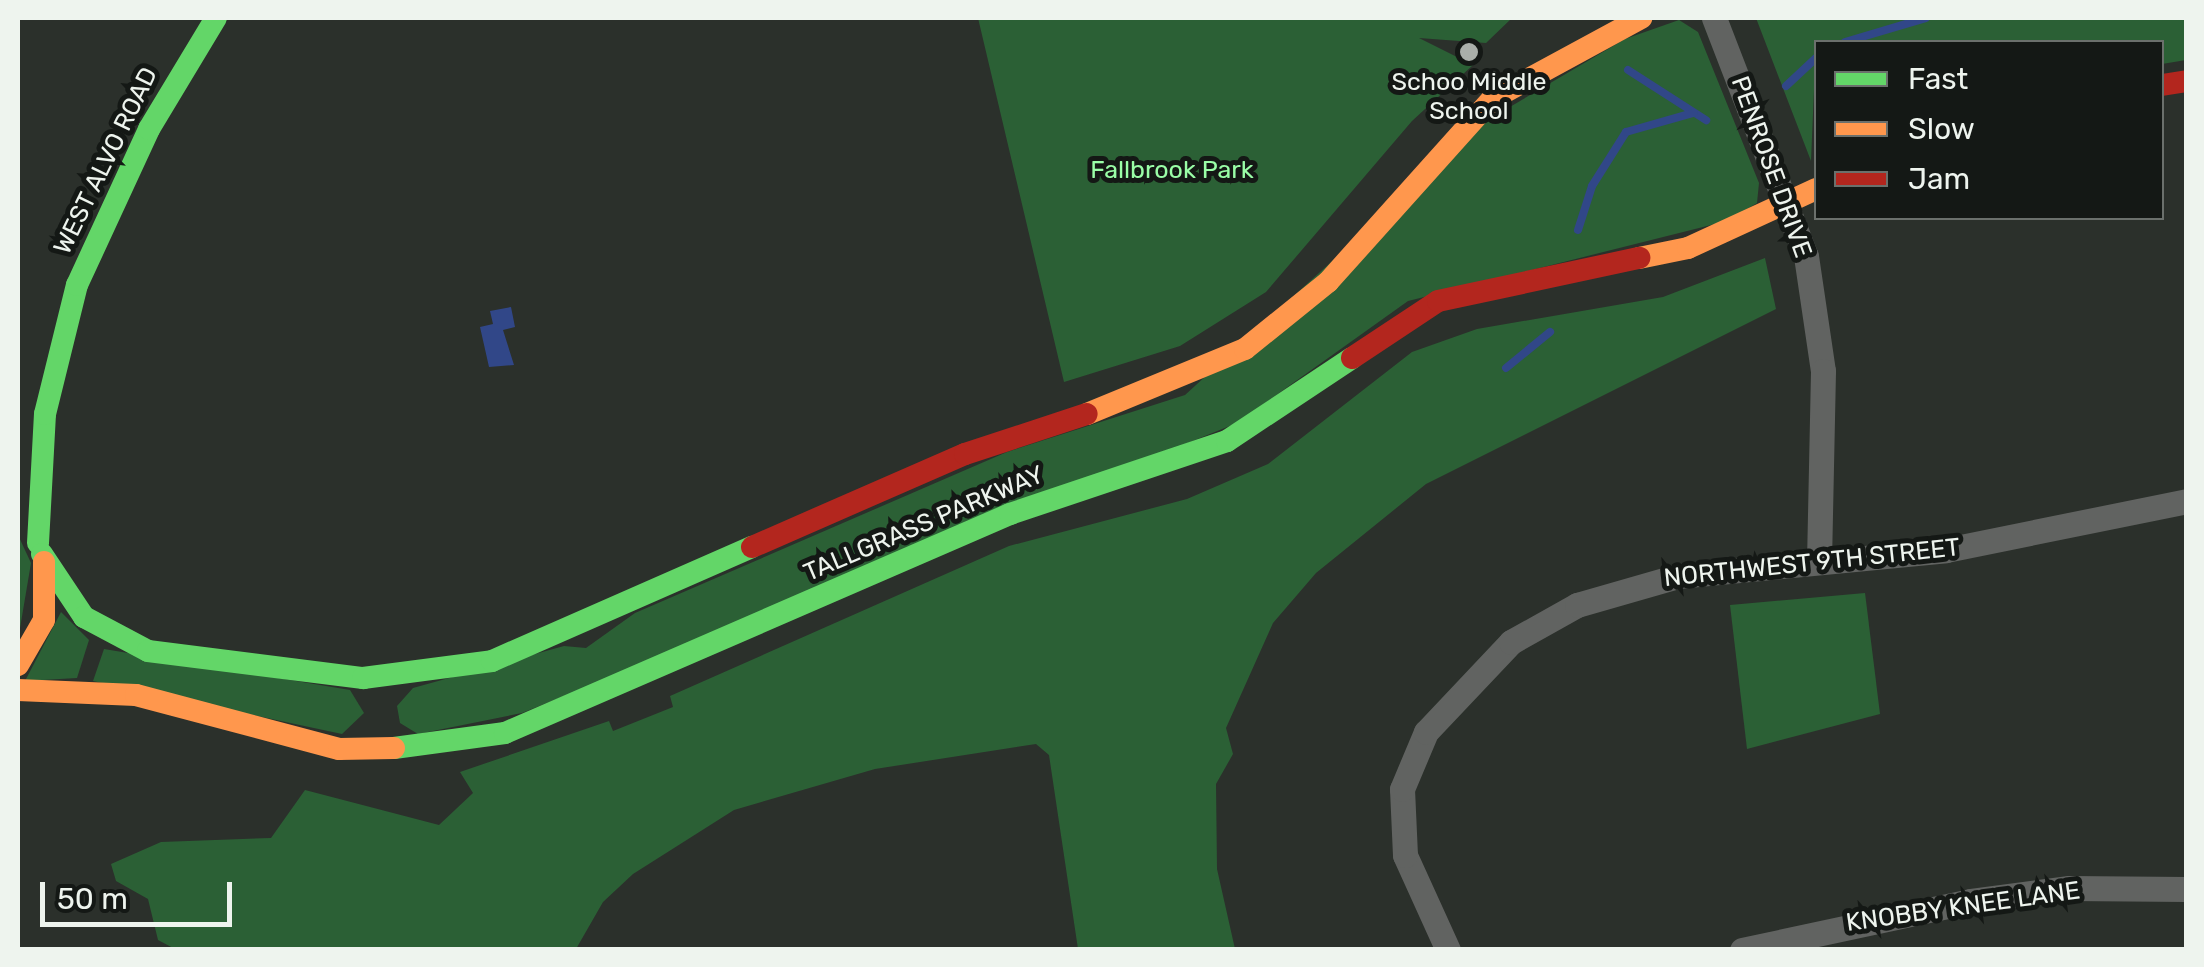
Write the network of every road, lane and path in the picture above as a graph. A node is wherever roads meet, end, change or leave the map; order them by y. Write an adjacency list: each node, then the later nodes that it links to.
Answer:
1 (216, 18): 6 (street, WEST ALVO ROAD)
2 (1641, 18): 10 (street, TALLGRASS PARKWAY)
3 (1714, 18): 5 (street, PENROSE DRIVE)
4 (1814, 191): 5 (street, TALLGRASS PARKWAY)
5 (1789, 206): 11 (street, PENROSE DRIVE); 13 (street, TALLGRASS PARKWAY)
6 (61, 337): 7 (street, WEST ALVO ROAD); 10 (street, WEST ALVO ROAD)
7 (18, 421)
8 (2186, 501): 11 (street, NORTHWEST 9TH STREET)
9 (18, 514): 10 (street, TALLGRASS PARKWAY)
10 (40, 549): 12 (street, WEST ALVO ROAD)
11 (1819, 559): 15 (street, NORTHWEST 9TH STREET)
12 (18, 664)
13 (18, 690)
14 (2186, 889): 16 (street, KNOBBY KNEE LANE)
15 (1448, 950)
16 (1742, 950)

